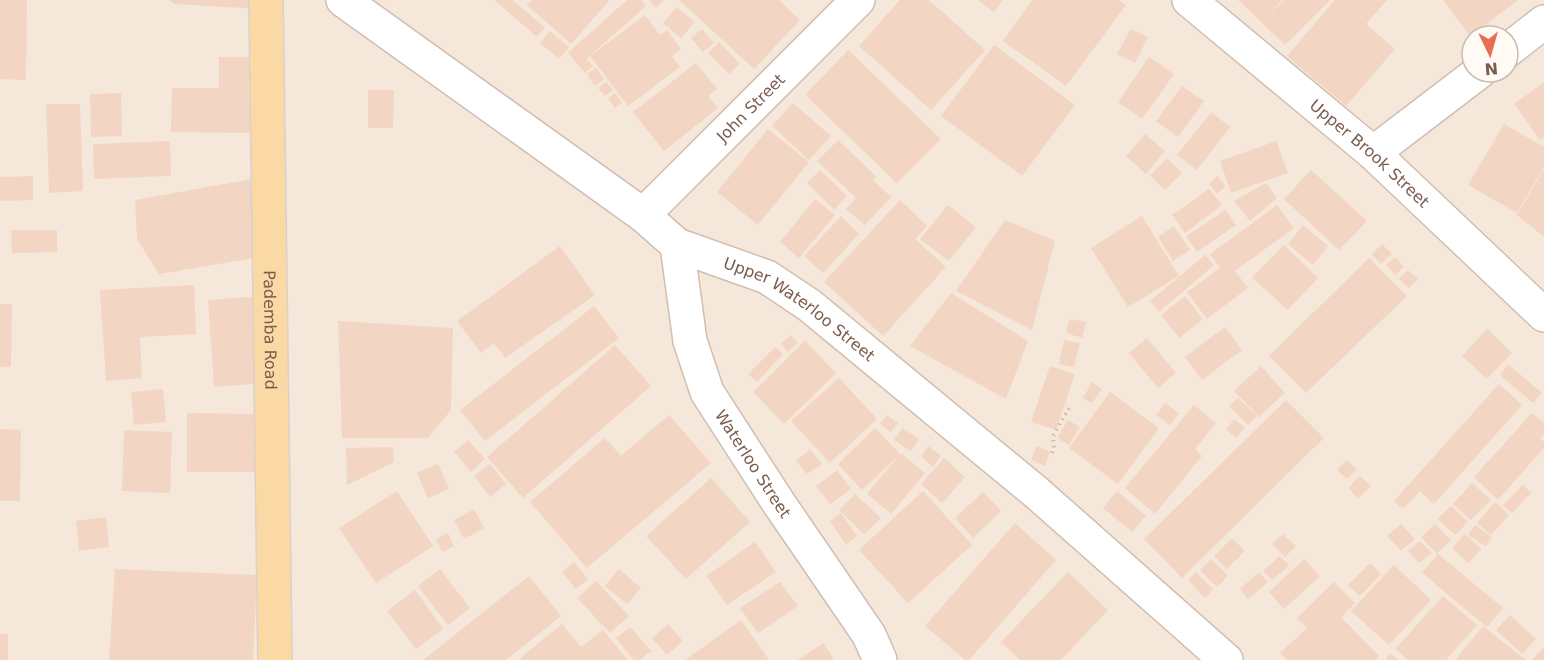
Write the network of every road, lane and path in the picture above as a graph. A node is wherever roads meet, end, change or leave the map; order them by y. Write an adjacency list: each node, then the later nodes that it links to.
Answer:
1 (266, 0): 12 (main road, Pademba Road)
2 (343, 0): 9 (street, Upper Waterloo Street)
3 (858, 0): 9 (street, John Street)
4 (1189, 0): 8 (street, Upper Brook Street)
5 (1544, 22): 6 (street)
6 (1520, 41)
7 (1463, 84): 8 (street)
8 (1374, 153): 11 (street, Upper Brook Street)
9 (643, 215): 10 (street, Upper Waterloo Street)
10 (678, 245): 13 (street, Waterloo Street); 14 (street, Upper Waterloo Street)
11 (1544, 315)
12 (275, 660)
13 (880, 660)
14 (1226, 660)

